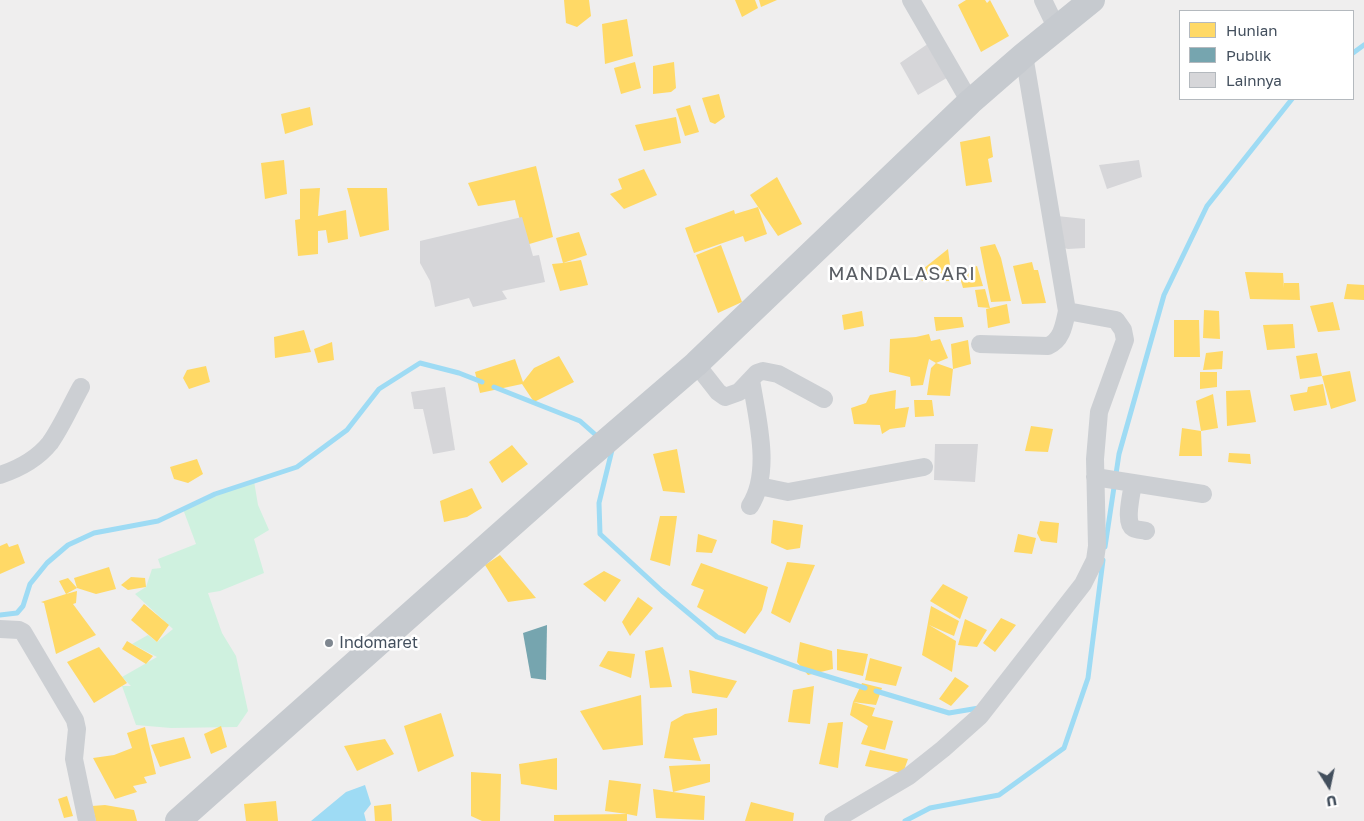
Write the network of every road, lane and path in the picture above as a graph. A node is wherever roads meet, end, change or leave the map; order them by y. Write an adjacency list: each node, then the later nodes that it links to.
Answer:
1 (911, 0): 6 (street)
2 (1043, 0): 4 (street)
3 (1092, 0): 4 (main road)
4 (1056, 29): 5 (main road)
5 (1024, 55): 6 (main road); 7 (street)
6 (970, 102): 9 (main road)
7 (1067, 311): 8 (street); 15 (street)
8 (980, 344)
9 (696, 364): 10 (street); 23 (main road)
10 (751, 380): 12 (street); 17 (street)
11 (81, 388): 14 (street)
12 (824, 399)
13 (924, 467): 17 (street)
14 (0, 475)
15 (1100, 478): 16 (street); 24 (street)
16 (1130, 483): 18 (street); 20 (street)
17 (759, 486): 19 (street)
18 (1203, 494)
19 (750, 506)
20 (1146, 531)
21 (0, 629): 22 (street)
22 (87, 821)
23 (178, 821)
24 (833, 821)

